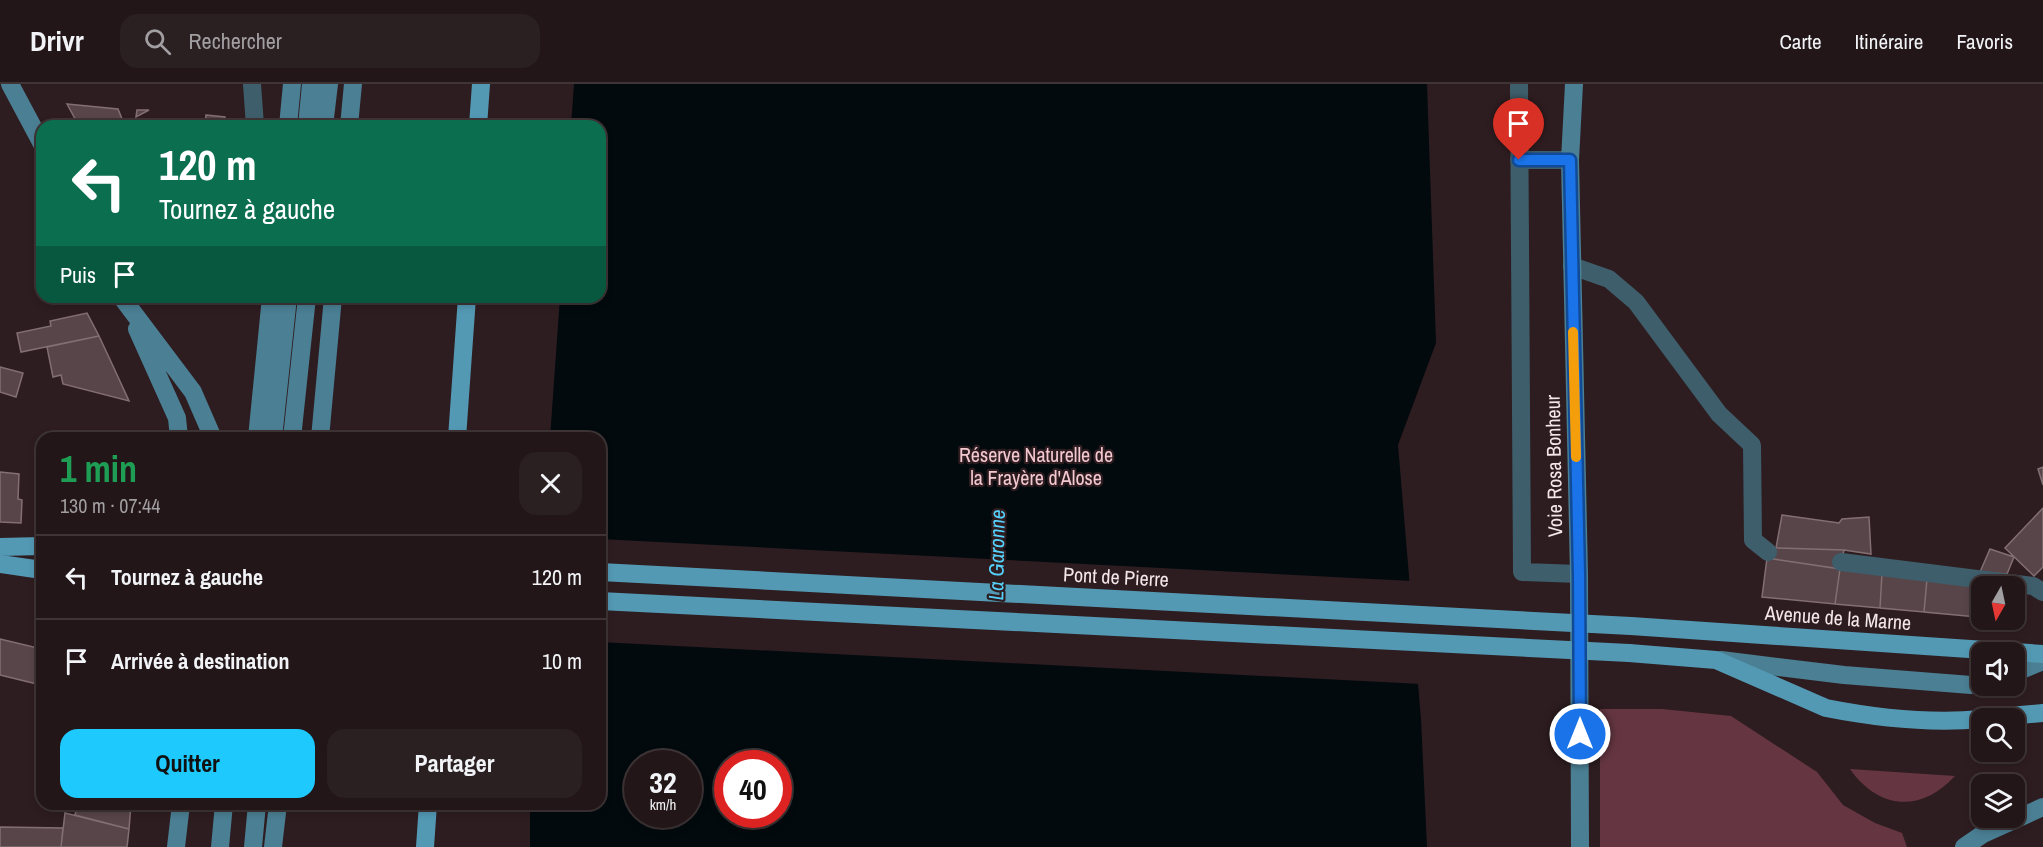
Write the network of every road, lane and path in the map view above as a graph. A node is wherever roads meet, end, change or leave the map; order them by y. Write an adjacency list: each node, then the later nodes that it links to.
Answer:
1 (10, 84): 16 (street)
2 (252, 84): 10 (lane)
3 (292, 84): 11 (street)
4 (311, 84): 12 (street)
5 (329, 84): 13 (street)
6 (353, 84): 14 (street)
7 (481, 84): 15 (main road)
8 (1519, 84): 17 (lane)
9 (1574, 84): 18 (street, Voie Rosa Bonheur)
10 (255, 120)
11 (289, 120)
12 (308, 120)
13 (325, 120)
14 (350, 120)
15 (478, 120)
16 (36, 133)
17 (1519, 160): 18 (lane); 41 (lane)
18 (1570, 160): 19 (street, Voie Rosa Bonheur)
19 (1572, 266): 36 (lane); 41 (street, Voie Rosa Bonheur)
20 (125, 303): 27 (street)
21 (127, 303): 28 (street)
22 (270, 303): 29 (street)
23 (287, 303): 30 (street)
24 (306, 303): 31 (street)
25 (332, 303): 32 (street)
26 (467, 303): 33 (main road)
27 (178, 432)
28 (210, 432)
29 (258, 432)
30 (274, 432)
31 (293, 432)
32 (321, 432)
33 (457, 432)
34 (36, 546): 35 (main road)
35 (0, 547)
36 (1768, 552)
37 (1840, 562): 42 (lane)
38 (0, 564): 39 (main road)
39 (36, 569)
40 (606, 572): 44 (main road, Pont de Pierre, bridge)
41 (1579, 574): 64 (street, Voie Rosa Bonheur)
42 (2043, 592)
43 (606, 602): 46 (main road, bridge)
44 (1630, 626): 45 (main road, Avenue de la Marne)
45 (2043, 654)
46 (1716, 660): 49 (street); 52 (main road)
47 (2043, 661): 48 (street)
48 (2025, 668)
49 (1971, 685)
50 (2043, 713): 51 (main road)
51 (2025, 715)
52 (1971, 719)
53 (2043, 807): 65 (street)
54 (180, 810): 59 (street)
55 (223, 810): 60 (street)
56 (256, 810): 61 (street)
57 (277, 810): 62 (street)
58 (428, 810): 63 (main road)
59 (176, 847)
60 (220, 847)
61 (253, 847)
62 (273, 847)
63 (425, 847)
64 (1580, 847)
65 (1964, 847)

